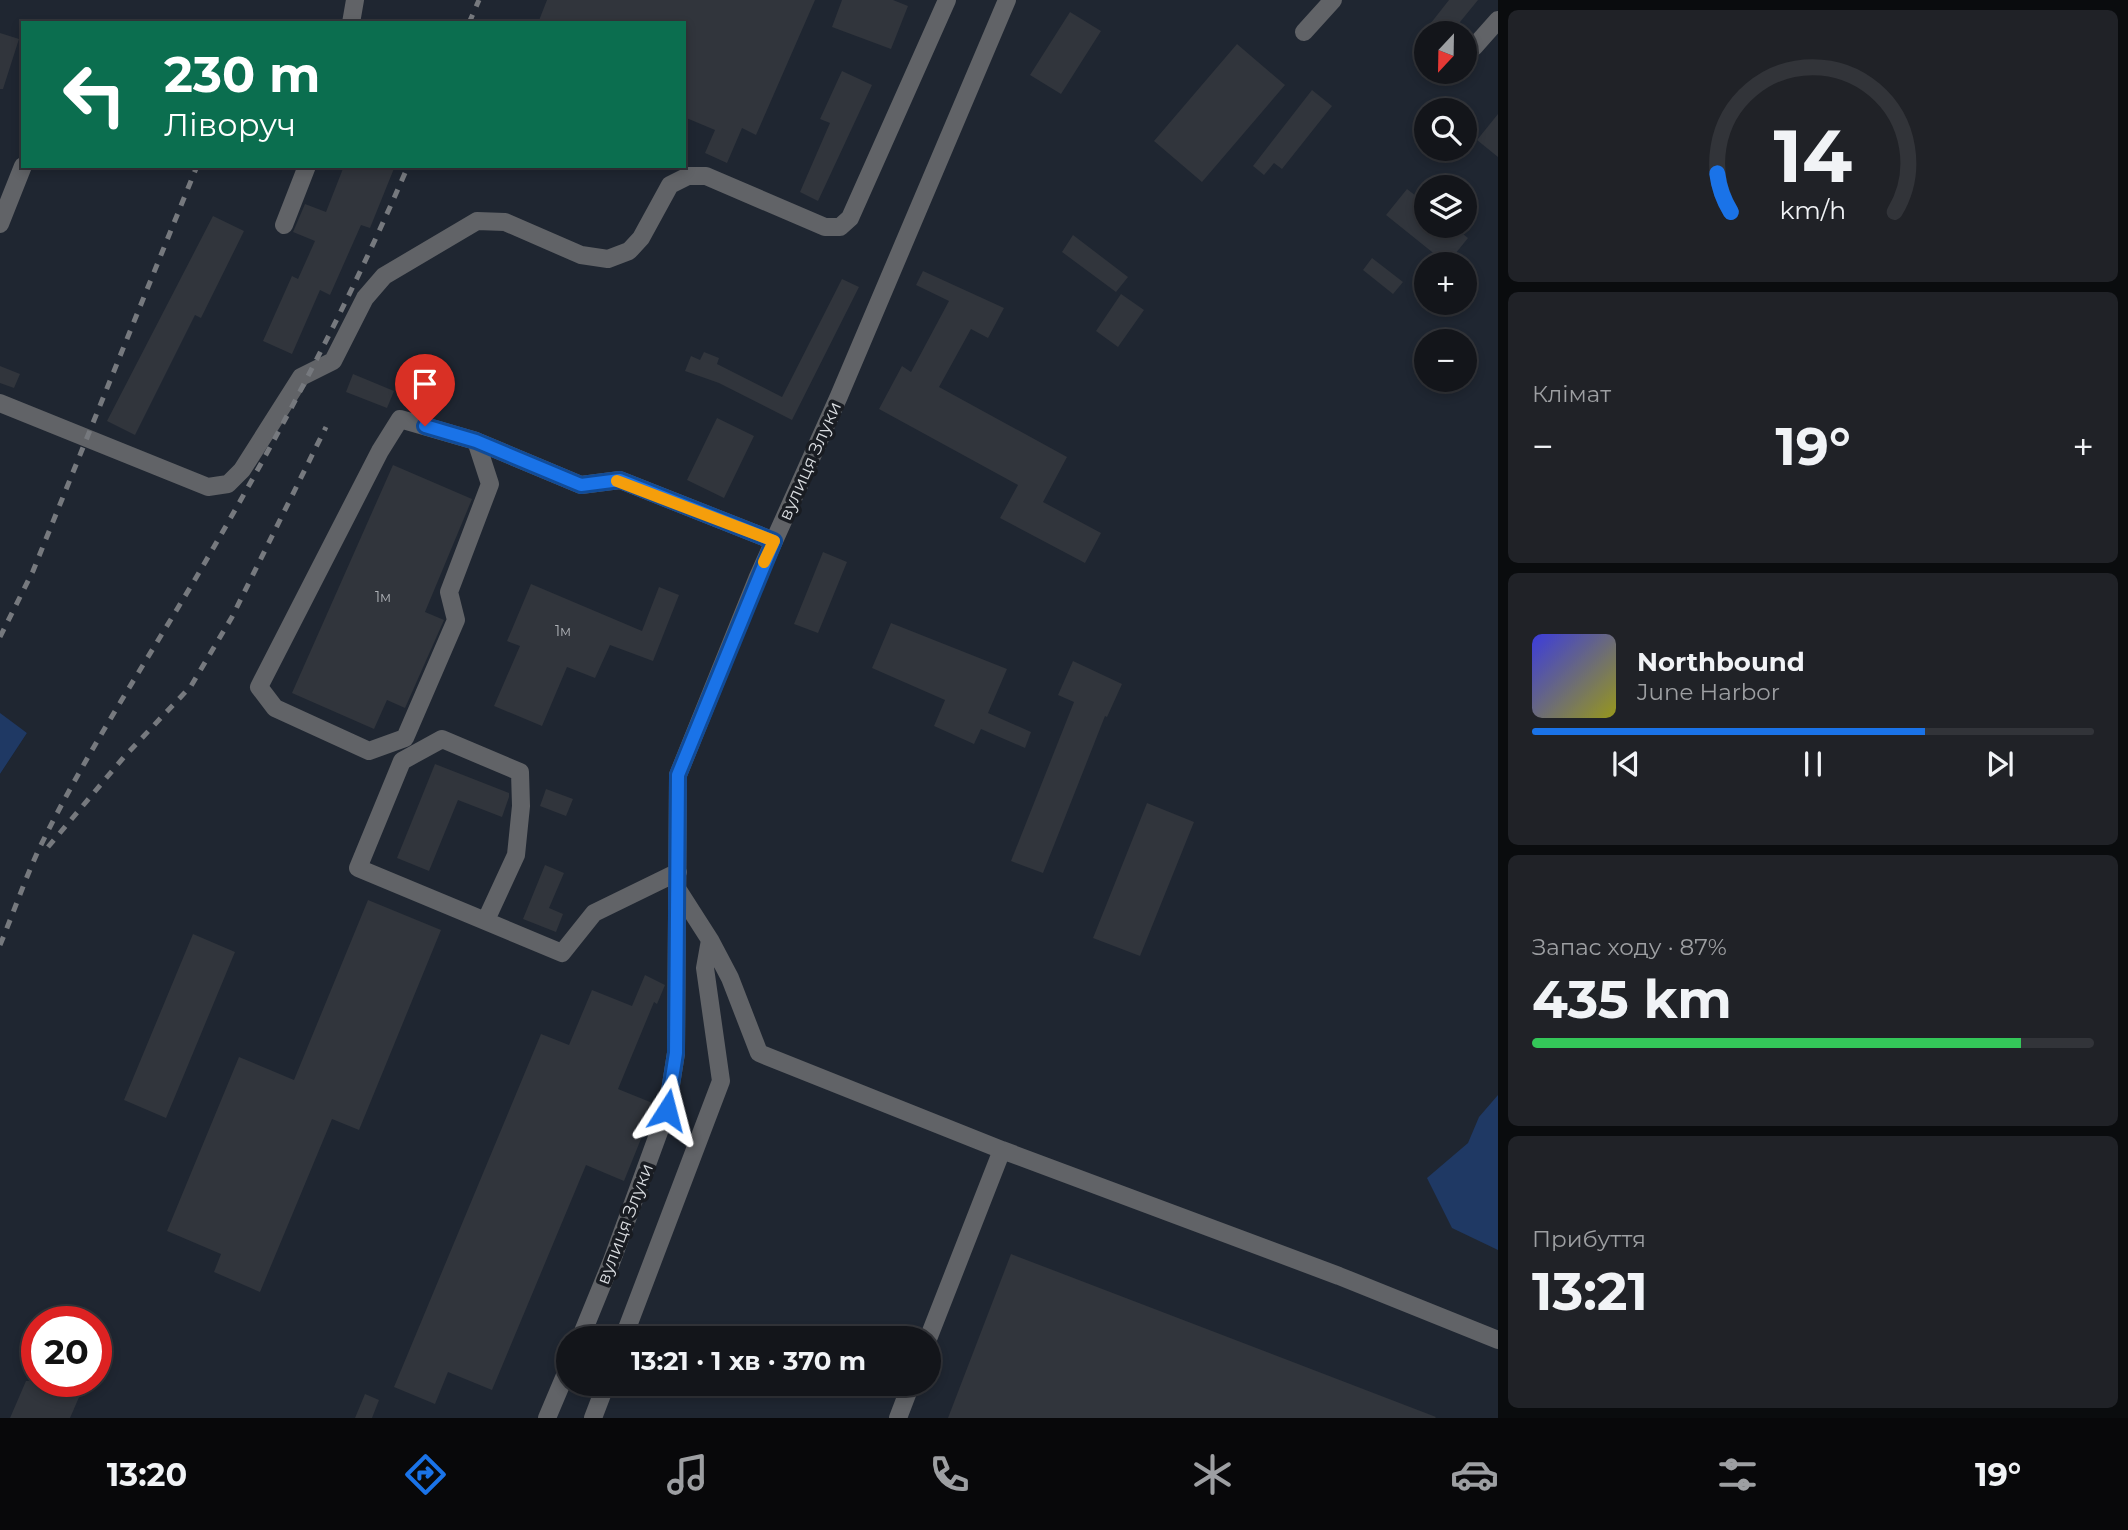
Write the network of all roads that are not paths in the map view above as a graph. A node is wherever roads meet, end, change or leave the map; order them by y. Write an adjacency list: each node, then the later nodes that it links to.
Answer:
1 (355, 0): 6 (street)
2 (947, 0): 13 (street)
3 (1007, 0): 15 (street, вулиця Злуки)
4 (1333, 0): 7 (street)
5 (1498, 20): 8 (street)
6 (351, 21)
7 (1304, 32)
8 (1477, 44)
9 (22, 168): 11 (street)
10 (306, 168): 12 (street)
11 (0, 224)
12 (284, 225)
13 (0, 403)
14 (476, 441): 14 (street); 15 (street)
15 (774, 541): 16 (street, вулиця Злуки)
16 (678, 881): 17 (street); 18 (street); 20 (street, вулиця Злуки)
17 (486, 920): 17 (street)
18 (710, 940): 19 (street); 21 (street)
19 (1002, 1150): 22 (street); 23 (street)
20 (585, 1326)
21 (628, 1326)
22 (933, 1326)
23 (1498, 1340)
24 (556, 1396): 27 (street)
25 (601, 1396): 28 (street)
26 (906, 1396): 29 (street)
27 (547, 1418)
28 (593, 1418)
29 (898, 1418)

